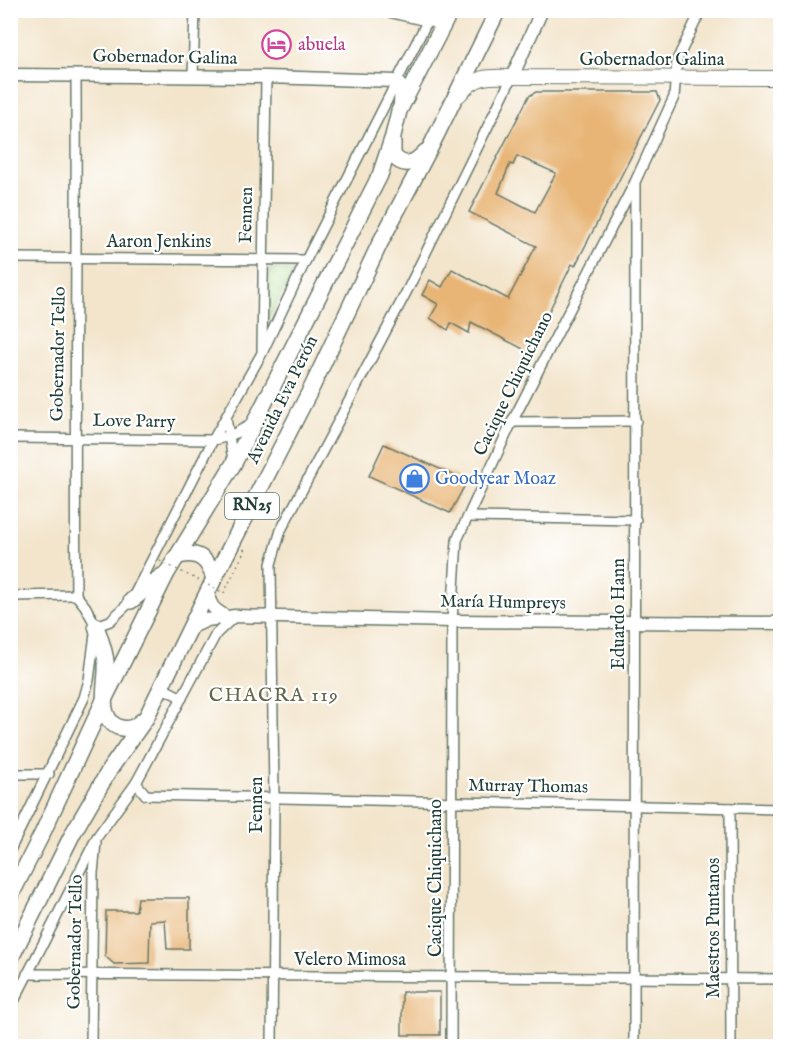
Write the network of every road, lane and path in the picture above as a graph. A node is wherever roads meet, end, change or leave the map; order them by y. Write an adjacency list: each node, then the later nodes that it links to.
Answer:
1 (195, 10): 13 (street)
2 (380, 10): 9 (street)
3 (433, 10): 9 (street)
4 (451, 10): 8 (main road, Avenida Eva Perón / RN25)
5 (498, 10): 10 (main road, Avenida Eva Perón / RN25)
6 (542, 10): 16 (street)
7 (701, 10): 17 (street, Cacique Chiquichano)
8 (442, 18): 9 (street); 9 (street); 21 (main road, Avenida Eva Perón / RN25)
9 (427, 22): 19 (street)
10 (481, 45): 14 (main road); 20 (main road, Avenida Eva Perón / RN25)
11 (10, 75): 12 (street, Gobernador Galina)
12 (76, 75): 13 (street, Gobernador Galina); 26 (street, Gobernador Tello)
13 (193, 76): 15 (street, Gobernador Galina)
14 (488, 76): 16 (main road, Gobernador Galina); 20 (main road)
15 (266, 77): 19 (street, Gobernador Galina); 27 (street, Fennen)
16 (512, 77): 17 (main road, Gobernador Galina); 48 (street, Fennen)
17 (675, 78): 18 (main road, Gobernador Galina); 24 (street, Cacique Chiquichano)
18 (780, 78)
19 (396, 81): 21 (street); 28 (street)
20 (452, 102): 23 (main road, Avenida Eva Perón / RN25)
21 (399, 111): 22 (main road, Avenida Eva Perón / RN25)
22 (393, 136): 23 (main road); 33 (main road, Avenida Eva Perón / RN25)
23 (431, 146): 43 (main road, Avenida Eva Perón / RN25)
24 (635, 182): 31 (street, Eduardo Hann); 32 (street, Cacique Chiquichano)
25 (10, 258): 26 (street, Aaron Jenkins)
26 (77, 258): 27 (street, Aaron Jenkins); 36 (street, Gobernador Tello)
27 (263, 260): 28 (street, Aaron Jenkins); 29 (street, Fennen)
28 (306, 260): 29 (street)
29 (262, 353): 30 (street)
30 (226, 418): 34 (street); 37 (street)
31 (636, 421): 32 (street); 40 (street, Eduardo Hann)
32 (512, 422): 39 (street, Cacique Chiquichano)
33 (254, 423): 34 (street, Love Parry); 38 (main road, Avenida Eva Perón / RN25)
34 (230, 436): 37 (street, Love Parry); 38 (street)
35 (10, 438): 36 (street, Love Parry)
36 (74, 438): 37 (street, Love Parry); 44 (street, Gobernador Tello)
37 (213, 440): 46 (street)
38 (234, 463): 41 (main road, Avenida Eva Perón / RN25)
39 (469, 517): 40 (street); 49 (street, Cacique Chiquichano)
40 (636, 520): 50 (street, Eduardo Hann)
41 (176, 557): 42 (main road, Avenida Eva Perón / RN25); 43 (main road)
42 (164, 567): 43 (path, bridge); 46 (main road); 55 (main road, Avenida Eva Perón / RN25)
43 (216, 588): 47 (street); 53 (main road, Avenida Eva Perón / RN25)
44 (75, 595): 45 (street); 52 (street)
45 (10, 596)
46 (131, 601): 52 (street)
47 (230, 616): 48 (street, María Humpreys); 53 (street, María Humpreys); 56 (street)
48 (271, 617): 49 (street, María Humpreys); 61 (street, Fennen)
49 (452, 621): 50 (street, María Humpreys); 62 (street, Cacique Chiquichano)
50 (635, 622): 51 (street, María Humpreys); 63 (street, Eduardo Hann)
51 (780, 623)
52 (96, 626): 55 (main road); 59 (street)
53 (190, 628): 54 (main road, Avenida Eva Perón / RN25)
54 (161, 687): 56 (street); 57 (main road, Avenida Eva Perón / RN25)
55 (105, 698): 57 (main road); 68 (main road, Avenida Eva Perón / RN25)
56 (182, 698): 60 (street)
57 (146, 718): 69 (main road, Avenida Eva Perón / RN25)
58 (10, 774): 59 (street)
59 (49, 774): 67 (street)
60 (136, 783): 61 (street, Murray Thomas); 66 (street)
61 (274, 797): 62 (street, Murray Thomas); 72 (street, Fennen)
62 (452, 802): 63 (street, Murray Thomas); 73 (street, Cacique Chiquichano)
63 (635, 805): 64 (street, Murray Thomas); 74 (street, Eduardo Hann)
64 (730, 808): 65 (street, Murray Thomas); 75 (street, Maestros Puntanos)
65 (780, 809)
66 (97, 837): 70 (street); 71 (street, Gobernador Tello)
67 (10, 850)
68 (10, 897)
69 (10, 960)
70 (27, 974): 71 (street, Velero Mimosa); 77 (street)
71 (93, 976): 72 (street, Velero Mimosa); 78 (street, Gobernador Tello)
72 (272, 976): 73 (street, Velero Mimosa); 79 (street, Fennen)
73 (452, 977): 74 (street, Velero Mimosa); 80 (street, Cacique Chiquichano)
74 (635, 978): 75 (street, Velero Mimosa); 81 (street, Eduardo Hann)
75 (731, 979): 76 (street, Velero Mimosa); 82 (street, Maestros Puntanos)
76 (780, 979)
77 (10, 1009)
78 (91, 1047)
79 (272, 1047)
80 (452, 1047)
81 (634, 1047)
82 (731, 1047)

